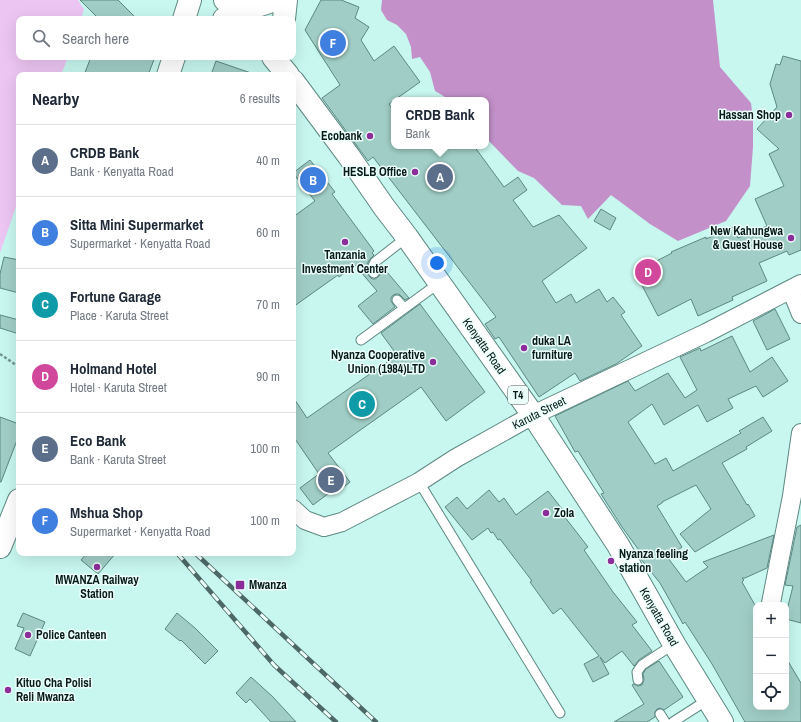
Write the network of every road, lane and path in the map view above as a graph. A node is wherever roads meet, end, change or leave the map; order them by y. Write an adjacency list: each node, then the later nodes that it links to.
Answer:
1 (190, 0): 5 (main road)
2 (274, 0): 4 (main road)
3 (286, 0): 6 (main road)
4 (234, 11)
5 (185, 16)
6 (284, 16)
7 (276, 60): 9 (main road)
8 (286, 60): 10 (main road)
9 (286, 72)
10 (288, 72)
11 (296, 85): 12 (main road, Kenyatta Road / T4)
12 (407, 237): 13 (lane); 14 (main road, Kenyatta Road / T4)
13 (374, 273)
14 (439, 283): 17 (lane); 22 (main road, Kenyatta Road / T4)
15 (796, 287): 18 (street, Karuta Street); 22 (street, Karuta Street)
16 (397, 300): 17 (lane)
17 (404, 308): 19 (lane)
18 (801, 314)
19 (361, 340)
20 (0, 354): 21 (path)
21 (16, 365)
22 (533, 416): 24 (street, Karuta Street); 29 (main road, Kenyatta Road / T4)
23 (801, 433): 28 (street)
24 (419, 482): 26 (street, Karuta Street); 32 (lane)
25 (16, 507): 27 (main road)
26 (296, 512)
27 (0, 547)
28 (771, 602)
29 (674, 644): 30 (lane); 31 (main road, Kenyatta Road / T4)
30 (638, 680)
31 (708, 699): 35 (lane); 36 (main road, Kenyatta Road / T4)
32 (560, 713)
33 (660, 714): 34 (lane)
34 (665, 722)
35 (673, 722)
36 (722, 722)

